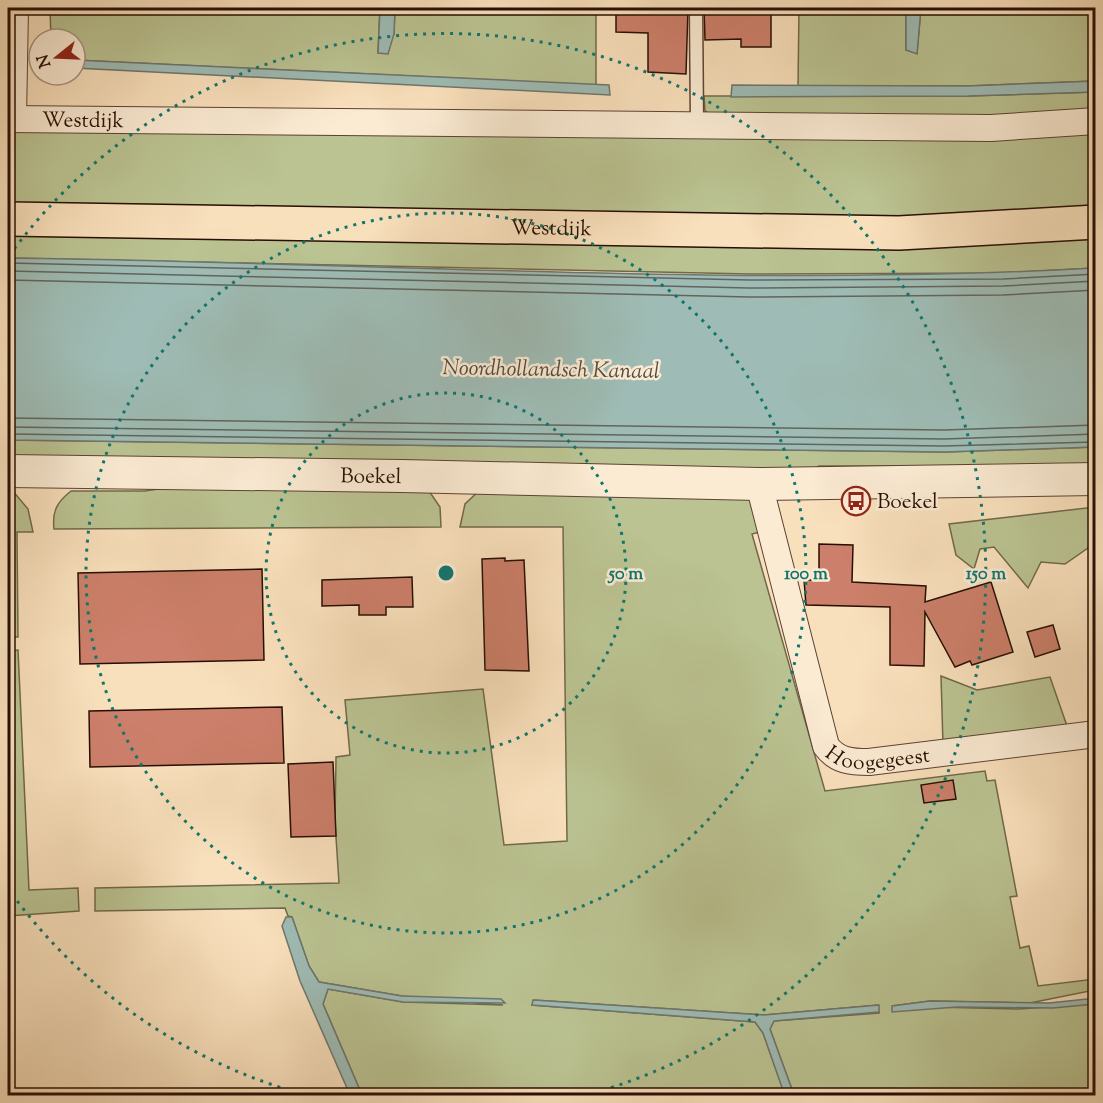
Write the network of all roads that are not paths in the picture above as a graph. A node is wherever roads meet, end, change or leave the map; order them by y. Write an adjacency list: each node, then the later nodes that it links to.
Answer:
1 (15, 8): 3 (street)
2 (696, 8): 5 (lane)
3 (10, 119): 5 (street, Westdijk)
4 (1095, 122): 5 (street, Westdijk)
5 (697, 124)
6 (8, 219): 7 (main road, Westdijk)
7 (1095, 222)
8 (8, 471): 10 (street, Boekel)
9 (1095, 479): 10 (street, Boekel)
10 (759, 484): 11 (street, Hoogegeest)
11 (1095, 734)

